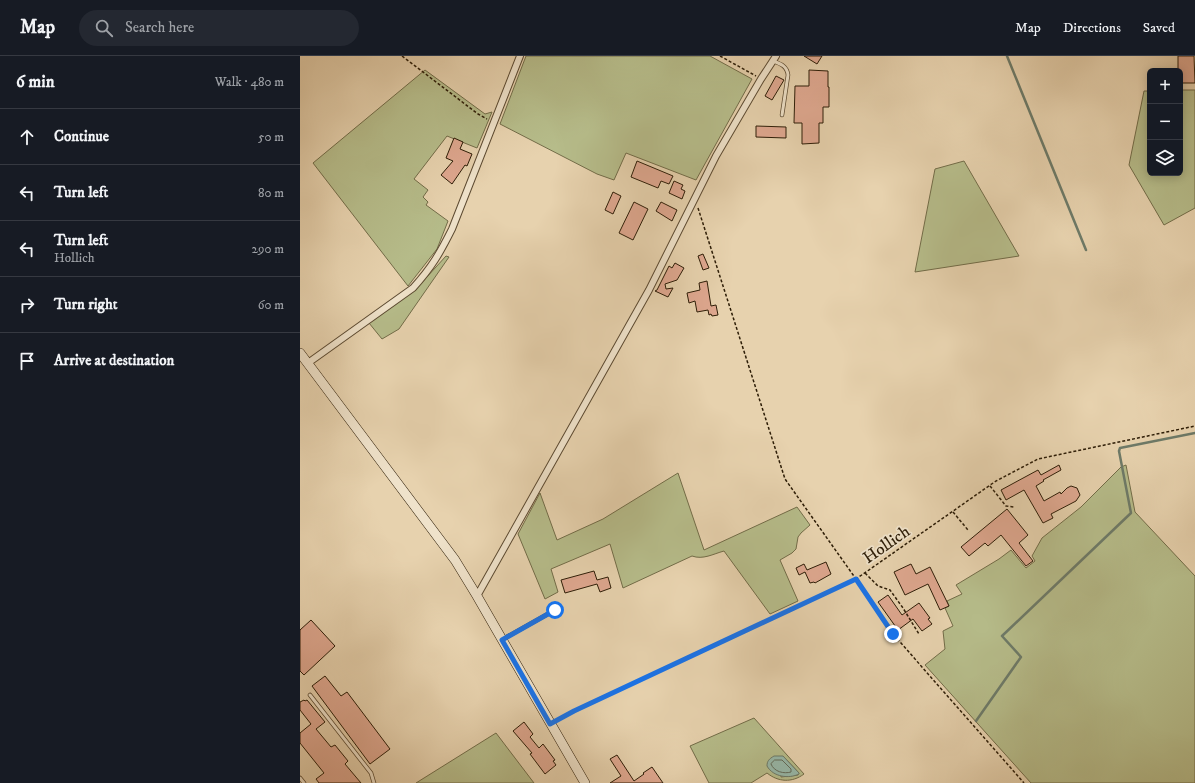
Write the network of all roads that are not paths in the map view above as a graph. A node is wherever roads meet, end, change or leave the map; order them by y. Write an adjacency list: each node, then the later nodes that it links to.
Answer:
1 (520, 56): 5 (street)
2 (774, 58): 3 (lane); 6 (street)
3 (782, 115)
4 (300, 353): 5 (street)
5 (308, 363): 6 (street)
6 (477, 596): 8 (street)
7 (555, 610): 8 (lane)
8 (502, 640): 13 (street)
9 (310, 695): 12 (lane)
10 (300, 778): 11 (lane)
11 (304, 783)
12 (374, 783)
13 (585, 783)

